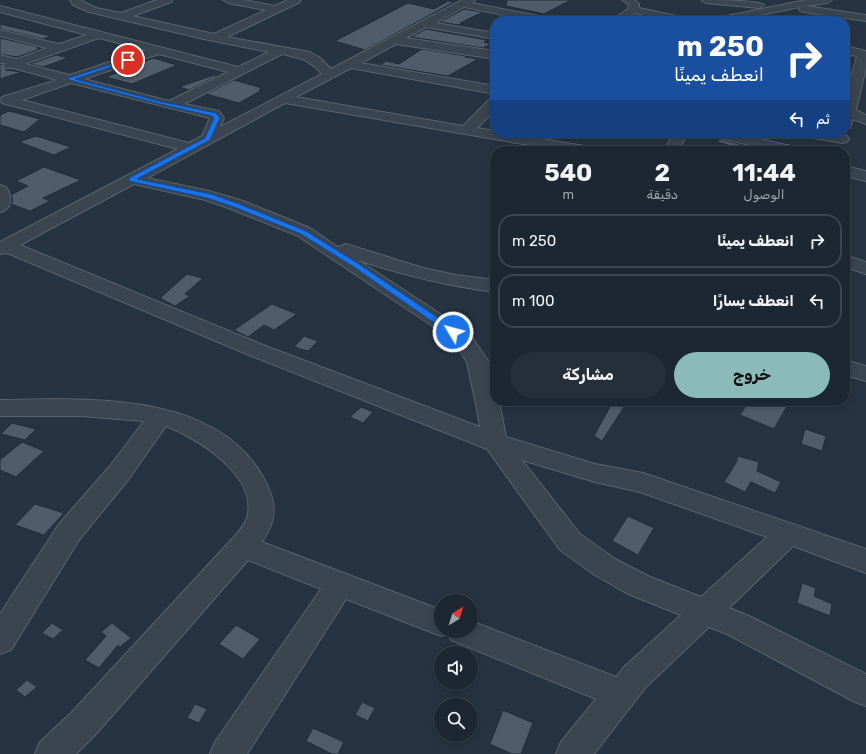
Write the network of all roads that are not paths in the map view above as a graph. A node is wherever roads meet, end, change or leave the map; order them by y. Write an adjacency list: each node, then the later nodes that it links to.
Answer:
1 (75, 0): 13 (street)
2 (167, 0): 13 (street)
3 (228, 0): 11 (street)
4 (296, 0): 11 (street)
5 (627, 0): 12 (street)
6 (706, 0): 9 (street)
7 (827, 0): 9 (street)
8 (466, 1): 14 (street); 22 (street)
9 (784, 7): 17 (street); 18 (street)
10 (0, 9): 24 (street)
11 (276, 9): 26 (street)
12 (633, 10): 15 (street); 16 (street)
13 (122, 16): 21 (street)
14 (528, 16)
15 (623, 16)
16 (662, 16)
17 (740, 16)
18 (831, 16)
19 (850, 17): 20 (street)
20 (866, 18)
21 (144, 21): 24 (street); 26 (street)
22 (425, 24): 25 (street); 27 (street)
23 (0, 33): 28 (street)
24 (98, 35): 28 (street); 30 (street)
25 (490, 35)
26 (209, 37): 29 (street); 30 (street)
27 (394, 40): 32 (street); 33 (street)
28 (60, 48): 37 (street)
29 (281, 50): 42 (street); 43 (street)
30 (157, 51): 42 (street); 44 (street)
31 (850, 51): 34 (street)
32 (370, 53): 35 (street); 38 (street)
33 (490, 55)
34 (865, 55): 41 (street)
35 (393, 57)
36 (0, 59): 37 (street)
37 (14, 64): 39 (street); 44 (street)
38 (348, 64): 43 (street); 46 (street)
39 (0, 68)
40 (850, 69): 41 (street)
41 (862, 70): 45 (street)
42 (240, 71): 49 (street)
43 (329, 74): 48 (street)
44 (69, 79): 47 (street); 49 (street)
45 (850, 85)
46 (490, 89)
47 (4, 99): 65 (street)
48 (283, 99): 55 (street); 60 (street)
49 (171, 105): 60 (street)
50 (866, 107): 53 (street)
51 (490, 108): 55 (street)
52 (866, 120): 54 (street)
53 (850, 121)
54 (850, 125)
55 (471, 132): 56 (street); 62 (street)
56 (490, 135)
57 (509, 138): 61 (street)
58 (546, 138): 61 (street)
59 (750, 138): 64 (street)
60 (208, 139): 65 (street)
61 (540, 143): 63 (street)
62 (512, 146)
63 (559, 146)
64 (777, 146)
65 (191, 148): 68 (street)
66 (850, 172): 67 (street)
67 (866, 176)
68 (131, 179): 71 (street); 72 (street)
69 (0, 190): 70 (street)
70 (0, 207)
71 (304, 232): 76 (street); 81 (street)
72 (6, 242): 81 (street)
73 (850, 263): 74 (street)
74 (866, 270): 75 (street)
75 (850, 272)
76 (490, 286)
77 (850, 369): 78 (street)
78 (866, 374)
79 (0, 408): 80 (street)
80 (160, 416): 83 (street); 89 (street)
81 (496, 443): 82 (street); 86 (street)
82 (789, 533): 84 (street); 86 (street)
83 (243, 546): 85 (street); 92 (street)
84 (866, 561)
85 (341, 583): 87 (street); 93 (street)
86 (705, 611): 90 (street); 91 (street)
87 (434, 620)
88 (478, 637): 91 (street)
89 (0, 640)
90 (866, 691)
91 (622, 694): 94 (street)
92 (52, 754)
93 (227, 754)
94 (573, 754)

